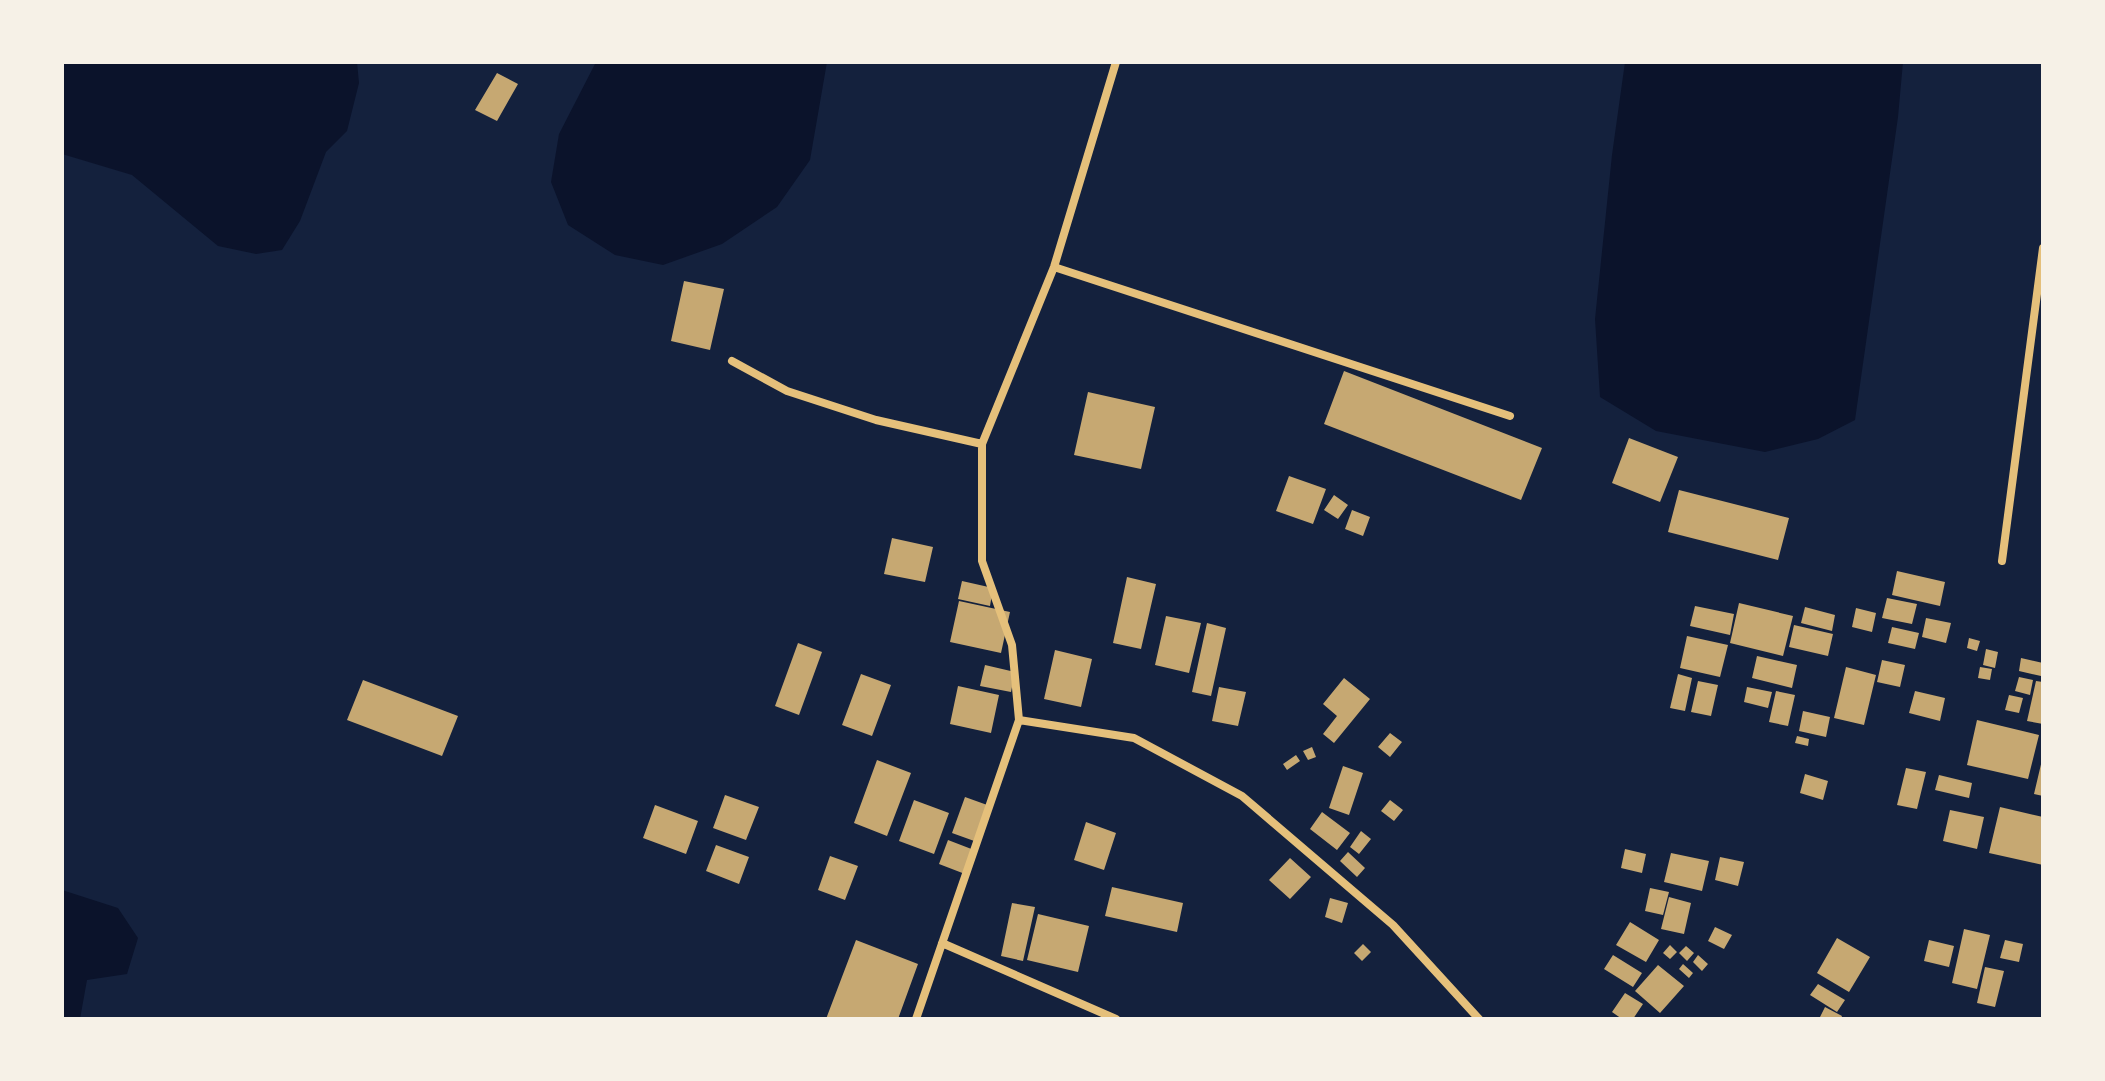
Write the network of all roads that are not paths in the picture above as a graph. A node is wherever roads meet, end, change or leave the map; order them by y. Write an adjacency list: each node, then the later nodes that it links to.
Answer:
1 (1116, 62): 3 (street)
2 (2043, 248): 7 (street)
3 (1054, 267): 5 (street); 6 (street)
4 (732, 361): 6 (street)
5 (1510, 416)
6 (982, 444): 8 (street)
7 (2002, 561)
8 (1019, 720): 9 (street); 12 (street)
9 (942, 943): 10 (street); 11 (street)
10 (916, 1019)
11 (1116, 1019)
12 (1479, 1019)

